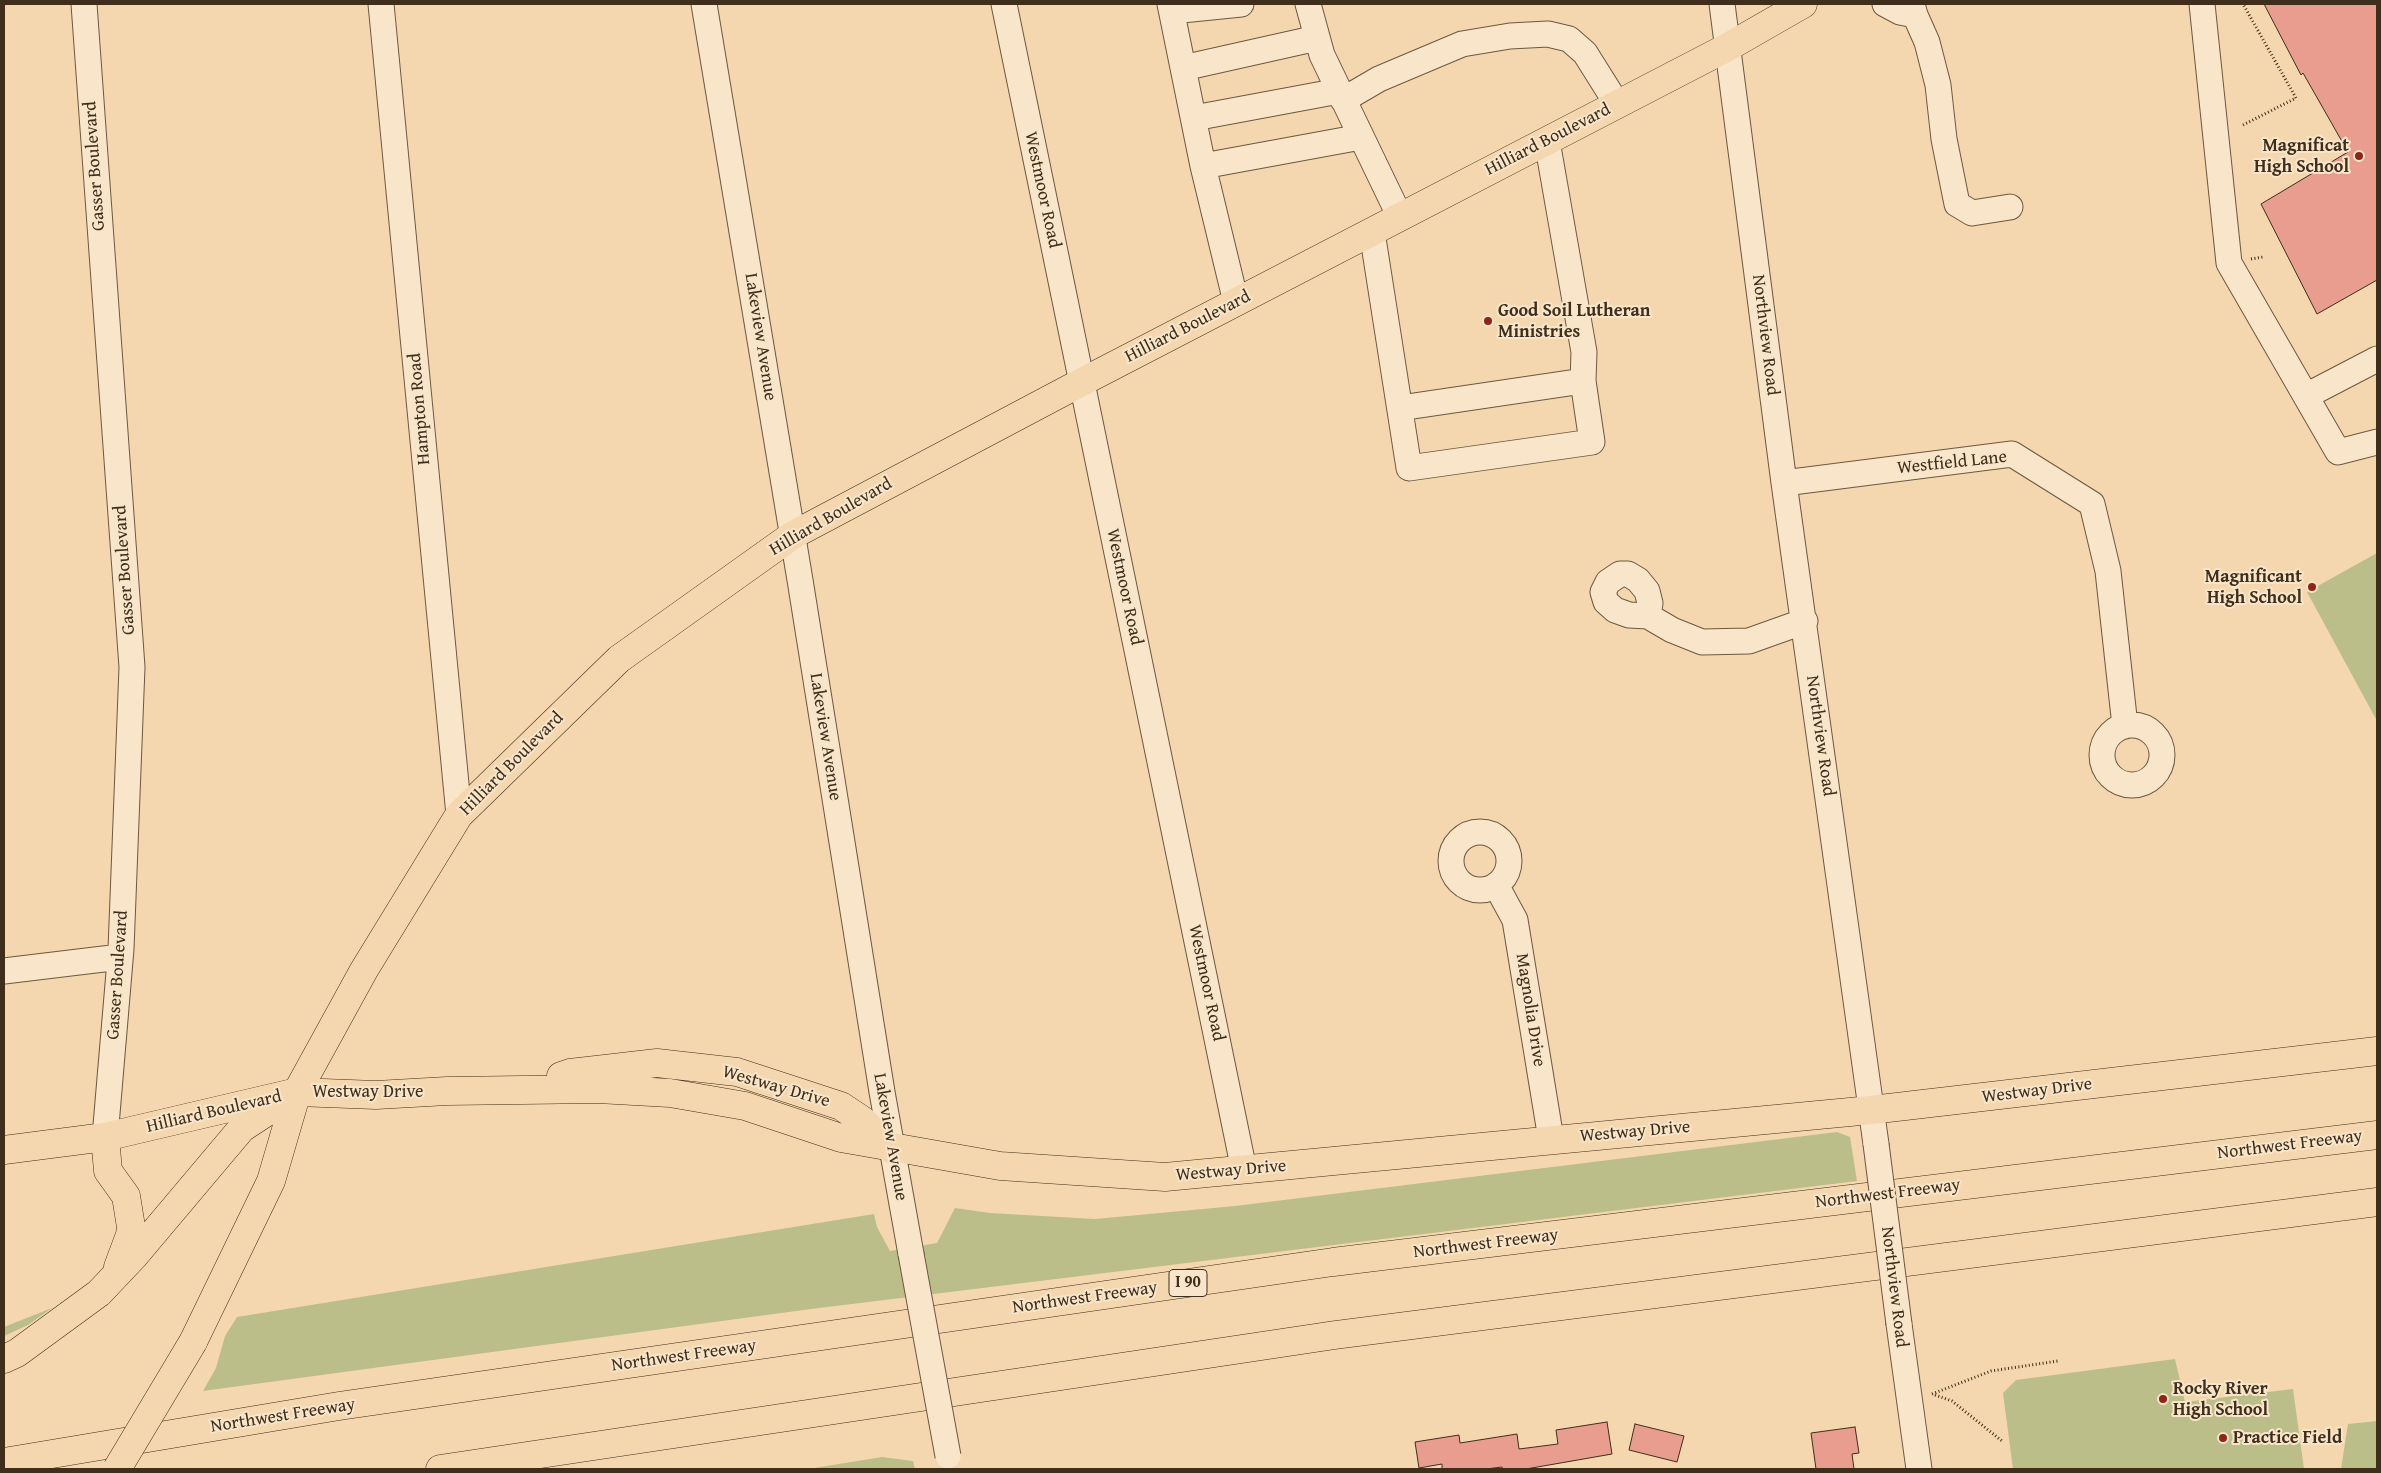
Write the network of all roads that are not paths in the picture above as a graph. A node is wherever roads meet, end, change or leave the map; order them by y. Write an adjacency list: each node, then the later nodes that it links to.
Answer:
1 (84, 4): 39 (street, Gasser Boulevard)
2 (381, 4): 37 (street, Hampton Road)
3 (704, 4): 33 (street, Lakeview Avenue)
4 (1004, 4): 28 (street, Westmoor Road)
5 (1241, 4): 11 (street)
6 (1308, 4): 13 (street)
7 (1722, 4): 14 (street, Northview Road)
8 (1803, 4): 14 (main road, Hilliard Boulevard)
9 (1885, 4): 12 (street)
10 (2202, 4): 29 (street)
11 (1171, 7): 15 (street)
12 (1913, 10): 22 (street)
13 (1317, 38): 15 (street); 16 (street)
14 (1728, 47): 17 (main road, Hilliard Boulevard); 32 (street, Northview Road)
15 (1183, 68): 18 (street)
16 (1341, 95): 17 (street); 18 (street); 19 (street)
17 (1617, 104): 20 (main road, Hilliard Boulevard)
18 (1194, 118): 21 (street)
19 (1361, 137): 21 (street); 23 (street)
20 (1547, 141): 23 (main road, Hilliard Boulevard); 27 (street)
21 (1203, 166): 25 (street)
22 (2010, 207)
23 (1400, 217): 24 (main road, Hilliard Boulevard)
24 (1372, 232): 25 (main road, Hilliard Boulevard); 30 (street)
25 (1236, 302): 28 (main road, Hilliard Boulevard)
26 (2377, 359): 29 (street)
27 (1583, 381): 30 (street); 30 (street)
28 (1082, 382): 33 (main road, Hilliard Boulevard); 49 (street, Westmoor Road)
29 (2306, 396): 31 (street)
30 (1400, 408)
31 (2377, 442)
32 (1784, 483): 35 (street, Northview Road); 36 (street, Westfield Lane)
33 (793, 535): 37 (main road, Hilliard Boulevard); 47 (street, Lakeview Avenue)
34 (1648, 616): 35 (street)
35 (1805, 621): 43 (street, Northview Road)
36 (2125, 726)
37 (460, 815): 42 (main road, Hilliard Boulevard)
38 (1496, 885): 46 (street, Magnolia Drive)
39 (120, 957): 40 (street); 45 (street, Gasser Boulevard)
40 (4, 971)
41 (2377, 1051): 43 (main road, Westway Drive)
42 (297, 1092): 45 (main road, Hilliard Boulevard); 47 (main road, Westway Drive); 51 (main road); 55 (main road, bridge)
43 (1871, 1110): 46 (main road, Westway Drive); 57 (street, Northview Road, bridge)
44 (2377, 1135): 53 (main road, Northwest Freeway / I 90)
45 (106, 1137): 48 (main road, Hilliard Boulevard); 51 (main road)
46 (1551, 1139): 49 (main road, Westway Drive)
47 (892, 1149): 49 (main road, Westway Drive); 54 (street, Lakeview Avenue, bridge)
48 (4, 1150)
49 (1244, 1170)
50 (2377, 1202): 56 (main road)
51 (104, 1288): 52 (main road)
52 (4, 1359)
53 (4, 1462)
54 (949, 1463)
55 (116, 1469)
56 (440, 1469)
57 (1919, 1469)

